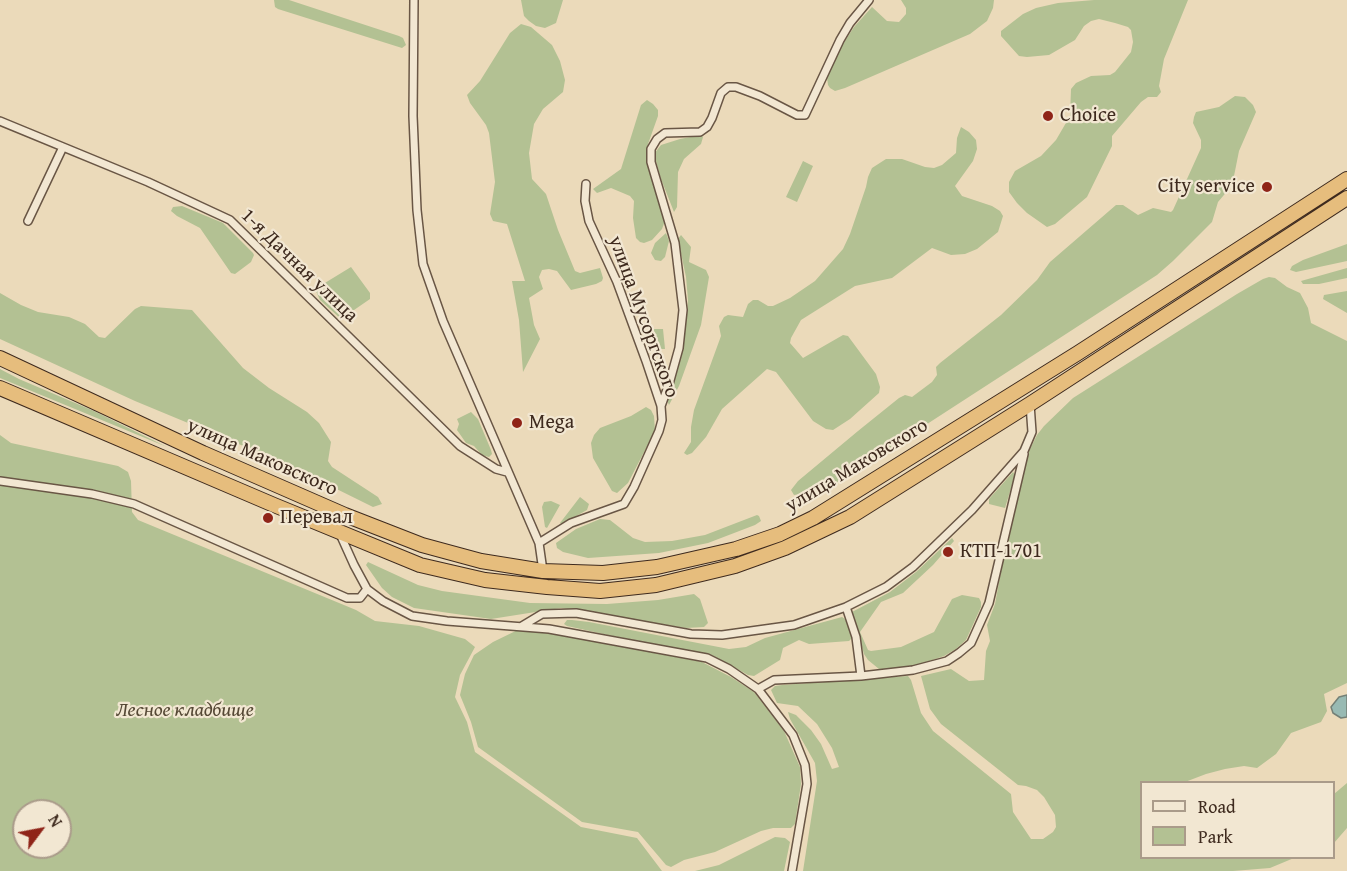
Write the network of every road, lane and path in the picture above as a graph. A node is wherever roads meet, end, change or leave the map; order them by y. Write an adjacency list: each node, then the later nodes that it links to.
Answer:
1 (414, 0): 14 (street)
2 (869, 0): 12 (street)
3 (0, 121): 4 (street, 1-я Дачная улица)
4 (63, 147): 8 (street); 14 (street, 1-я Дачная улица)
5 (1347, 178): 18 (highway, улица Маковского)
6 (586, 184): 12 (street, улица Мусоргского)
7 (1347, 198): 11 (highway, улица Маковского)
8 (28, 221)
9 (0, 358): 18 (highway, улица Маковского)
10 (0, 388): 16 (highway, улица Маковского)
11 (1030, 404): 13 (street); 16 (highway, улица Маковского)
12 (661, 406): 17 (street, улица Мусоргского)
13 (1024, 451): 20 (street); 22 (street)
14 (507, 472): 17 (street)
15 (0, 481): 19 (street)
16 (339, 531): 19 (street)
17 (538, 543): 18 (street)
18 (543, 571)
19 (367, 589): 21 (street)
20 (846, 607): 21 (street); 22 (street)
21 (522, 626): 23 (street)
22 (861, 676): 23 (street)
23 (758, 689): 24 (street)
24 (792, 871)

